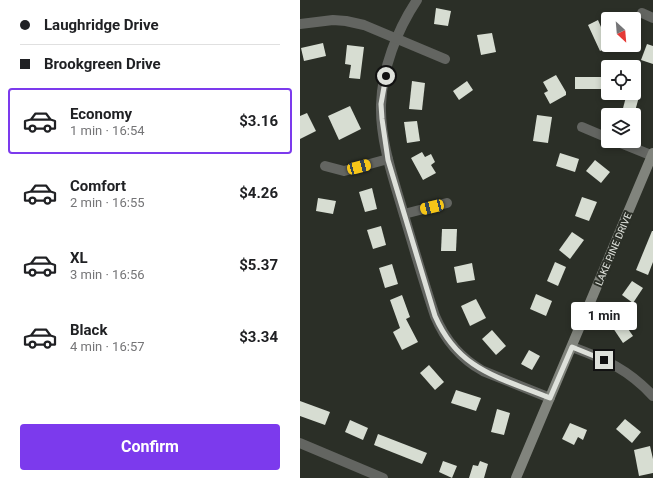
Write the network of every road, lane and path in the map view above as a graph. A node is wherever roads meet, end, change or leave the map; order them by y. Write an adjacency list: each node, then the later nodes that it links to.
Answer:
1 (417, 0): 5 (street)
2 (642, 13): 3 (street)
3 (653, 18)
4 (300, 24): 5 (street)
5 (396, 38): 6 (street); 11 (street)
6 (445, 59)
7 (582, 127): 8 (street)
8 (601, 135)
9 (634, 148): 10 (street)
10 (653, 155): 15 (street, LAKE PINE DRIVE)
11 (388, 160): 12 (street); 14 (street)
12 (325, 166)
13 (447, 203): 14 (street)
14 (404, 214): 17 (street)
15 (572, 347): 16 (street); 17 (street, LAKE PINE DRIVE)
16 (653, 396)
17 (550, 398): 20 (street, LAKE PINE DRIVE)
18 (300, 443): 19 (street)
19 (383, 478)
20 (516, 478)

